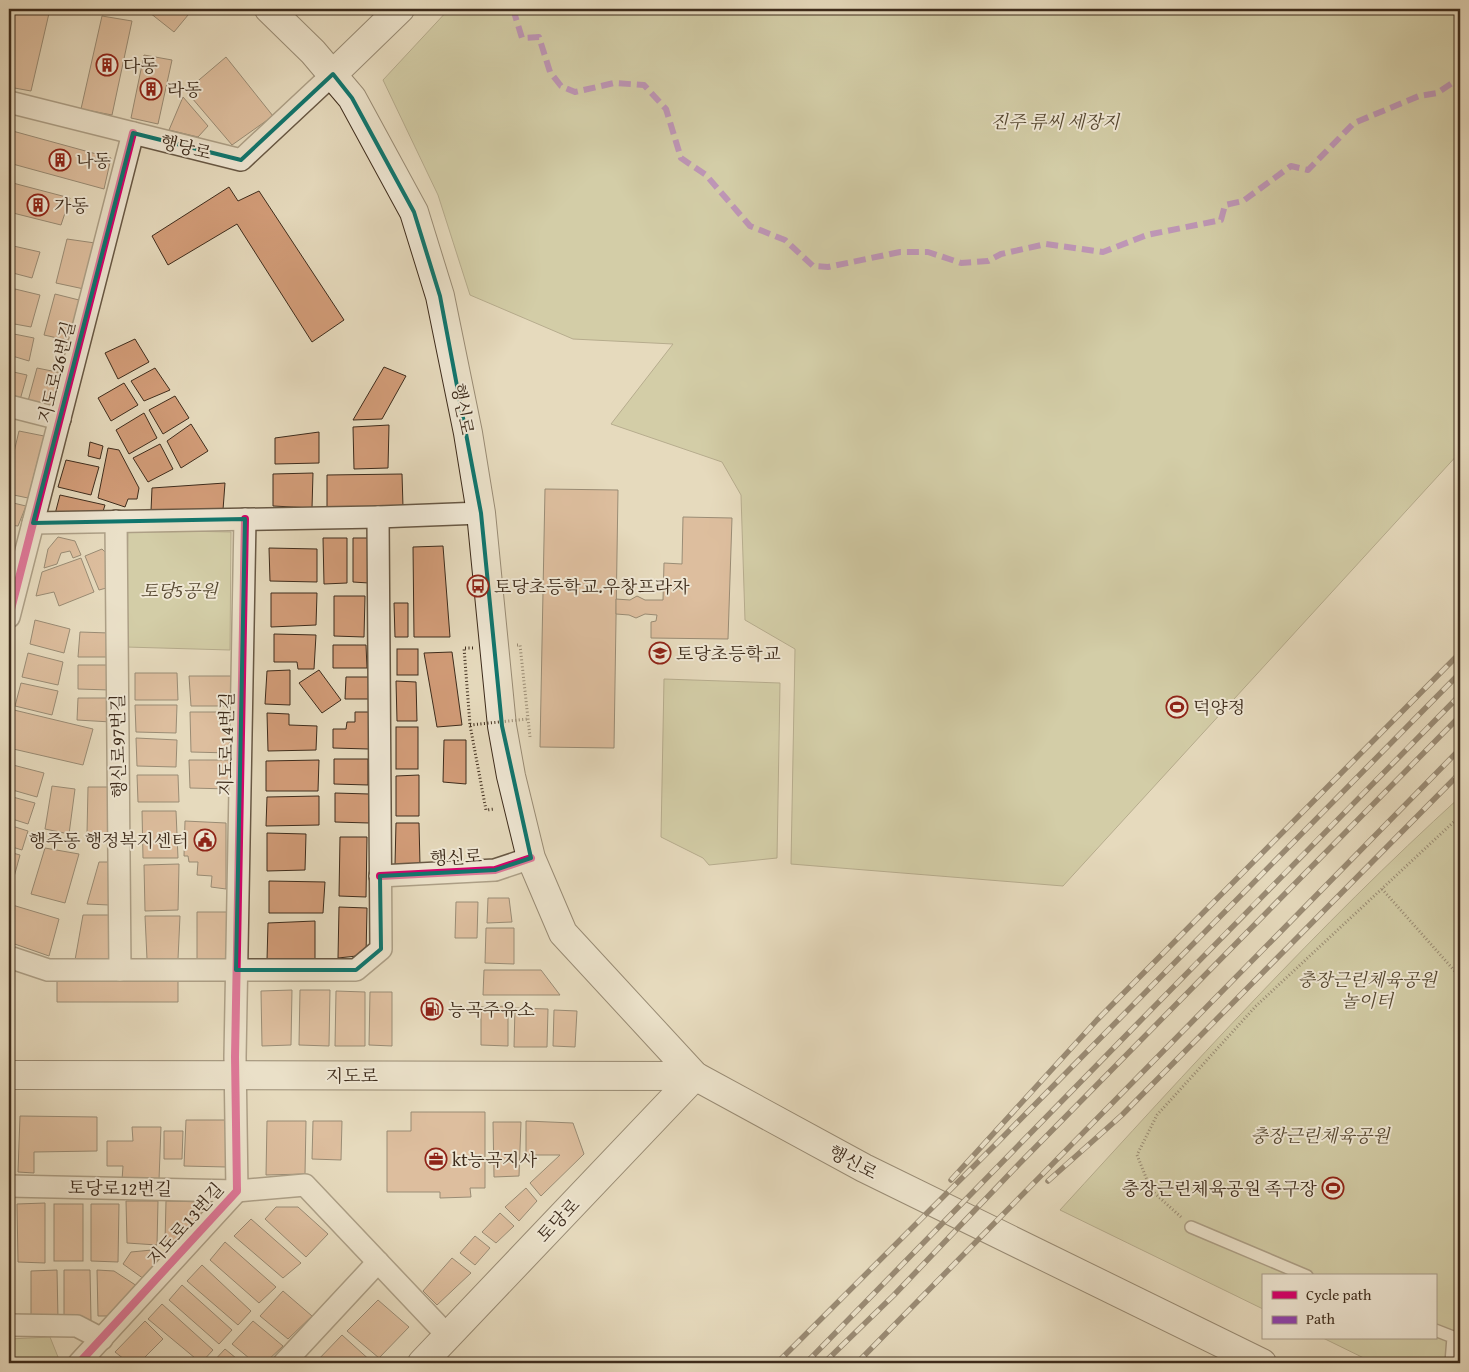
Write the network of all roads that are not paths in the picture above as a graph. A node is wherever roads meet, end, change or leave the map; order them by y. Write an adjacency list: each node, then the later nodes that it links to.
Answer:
1 (269, 9): 3 (main road, 행신로)
2 (400, 9): 3 (main road)
3 (333, 74): 5 (street, 행당로); 8 (main road, 행신로)
4 (9, 102): 5 (street, 행당로)
5 (133, 133): 7 (street, 지도로26번길)
6 (9, 406): 7 (street)
7 (60, 418): 12 (street, 지도로26번길)
8 (481, 513): 9 (street); 14 (main road, 행신로)
9 (378, 517): 10 (street); 15 (street)
10 (245, 519): 11 (street); 18 (street, 지도로14번길)
11 (116, 521): 12 (street); 17 (street, 행신로97번길)
12 (33, 523): 13 (street, 지도로26번길)
13 (9, 617)
14 (531, 858): 15 (street, 행신로); 21 (main road, 행신로)
15 (380, 876): 18 (street)
16 (9, 957): 17 (street)
17 (120, 970): 18 (street)
18 (236, 970): 20 (street, 지도로14번길)
19 (9, 1075): 20 (main road, 지도로)
20 (235, 1075): 21 (main road, 지도로); 23 (street, 지도로13번길)
21 (695, 1076): 29 (main road, 토당로); 34 (main road, 행신로)
22 (9, 1186): 23 (street, 토당로12번길)
23 (237, 1191): 25 (street, 토당로12번길); 30 (street, 지도로13번길)
24 (1191, 1227): 26 (lane)
25 (378, 1262): 29 (street, 토당로12번길); 32 (street)
26 (1302, 1274)
27 (9, 1325): 30 (street)
28 (1436, 1330): 35 (lane)
29 (448, 1336): 33 (main road, 토당로)
30 (102, 1339): 31 (street, 지도로13번길)
31 (79, 1363)
32 (284, 1363)
33 (422, 1363)
34 (1262, 1363)
35 (1451, 1363)

